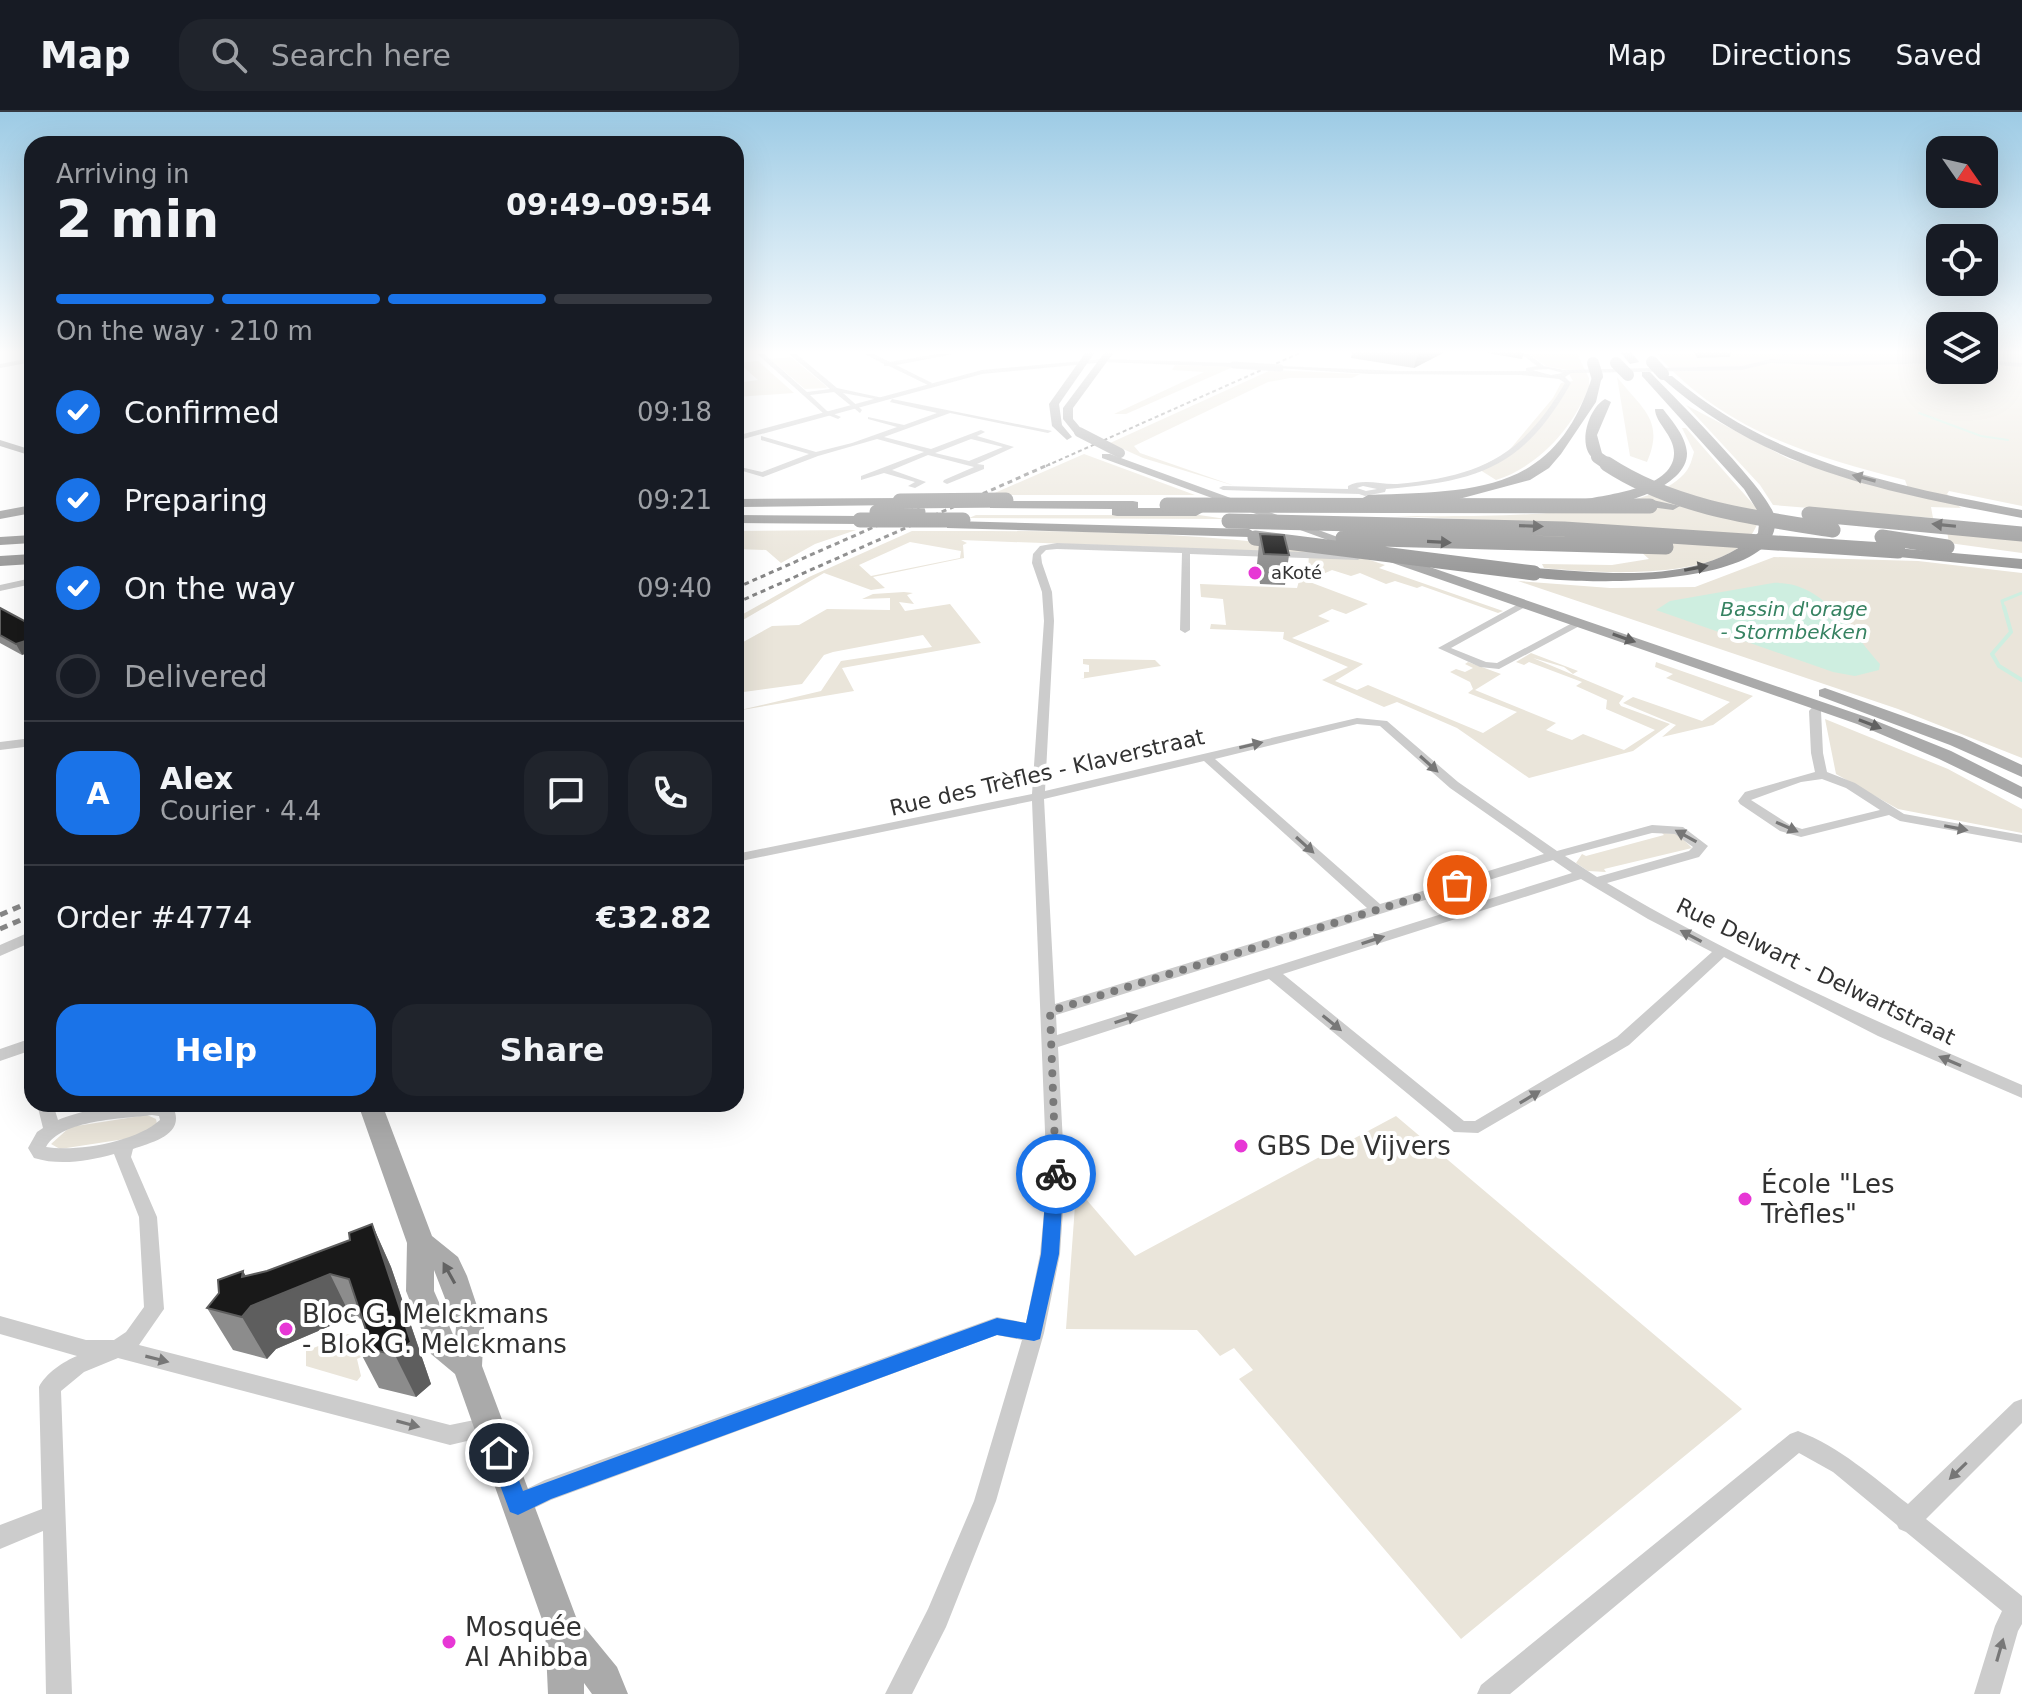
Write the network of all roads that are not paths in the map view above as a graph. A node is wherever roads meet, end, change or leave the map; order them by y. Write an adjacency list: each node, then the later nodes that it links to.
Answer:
1 (783, 426): 18 (street)
2 (807, 426): 20 (street)
3 (900, 426): 14 (street)
4 (907, 426): 14 (street)
5 (1003, 426): 16 (street)
6 (1061, 426): 16 (main road)
7 (1067, 426): 16 (main road)
8 (1535, 426): 34 (street)
9 (1573, 426): 34 (highway)
10 (1595, 426): 55 (highway, bridge)
11 (1673, 426): 34 (highway)
12 (1690, 426): 49 (highway, one-way to 12, bridge)
13 (1733, 426): 43 (highway, one-way to 13, bridge)
14 (904, 427): 19 (street)
15 (981, 432): 17 (street)
16 (1066, 432): 32 (main road, bridge); 56 (main road)
17 (969, 436): 24 (street); 26 (street)
18 (744, 437)
19 (876, 437): 24 (street); 25 (street)
20 (764, 438): 22 (street); 25 (street)
21 (0, 443): 23 (main road)
22 (744, 444)
23 (24, 452)
24 (929, 452): 26 (street); 28 (street)
25 (816, 454): 27 (street)
26 (969, 464): 30 (street)
27 (744, 470)
28 (884, 470): 29 (street); 31 (street)
29 (864, 478)
30 (947, 482)
31 (912, 486)
32 (1223, 488): 33 (street); 40 (main road)
33 (1284, 490): 34 (street); 40 (street)
34 (1363, 501): 35 (highway, bridge); 38 (highway, bridge); 39 (highway, bridge)
35 (1166, 502): 38 (highway, bridge); 39 (highway, bridge)
36 (744, 505): 38 (highway)
37 (744, 505): 38 (highway)
38 (889, 506)
39 (1673, 506): 48 (highway, one-way to 39, bridge)
40 (1282, 508): 54 (main road)
41 (24, 510): 42 (highway)
42 (4, 514)
43 (2022, 514)
44 (744, 523): 45 (highway, bridge)
45 (1223, 527): 49 (highway); 53 (highway, one-way to 53, bridge)
46 (24, 530): 47 (highway)
47 (0, 532)
48 (2022, 534)
49 (1249, 535): 53 (highway, one-way to 53, bridge)
50 (24, 540): 51 (highway)
51 (0, 541)
52 (1186, 551): 56 (street); 64 (street); 77 (street)
53 (1898, 551): 59 (highway)
54 (1427, 557): 56 (street); 65 (main road)
55 (2022, 557)
56 (1391, 558): 62 (main road)
57 (24, 560): 58 (highway)
58 (0, 561)
59 (2022, 564)
60 (24, 583): 61 (street)
61 (0, 588)
62 (1524, 604): 63 (main road); 63 (street)
63 (1580, 623): 67 (main road, one-way to 67)
64 (1185, 630)
65 (1696, 648): 66 (main road); 67 (main road)
66 (1719, 656): 68 (main road); 74 (main road)
67 (1681, 658): 68 (main road)
68 (1704, 665): 69 (main road)
69 (1820, 705): 75 (street); 76 (main road, one-way to 76)
70 (1367, 720): 73 (street, Rue des Trèfles - Klaverstraat, one-way to 70); 81 (street, Rue Delwart - Delwartstraat, one-way to 81)
71 (24, 743): 72 (street)
72 (0, 746)
73 (1205, 756): 77 (street, Rue des Trèfles - Klaverstraat); 83 (street, one-way to 83)
74 (2022, 772)
75 (1822, 775): 78 (street); 78 (street, one-way to 78)
76 (2022, 794)
77 (1039, 796): 80 (street, Rue des Trèfles - Klaverstraat); 88 (street)
78 (1891, 811): 79 (street, one-way to 79)
79 (2022, 839)
80 (744, 856)
81 (1555, 856): 82 (street, Rue Delwart - Delwartstraat); 82 (street, one-way to 81); 83 (street)
82 (1588, 878): 86 (street, Rue Delwart - Delwartstraat, one-way to 82); 87 (street, one-way to 82)
83 (1378, 910): 88 (street)
84 (24, 940): 85 (street)
85 (0, 951)
86 (1721, 952): 87 (street, one-way to 86); 92 (street, Rue Delwart - Delwartstraat, one-way to 86)
87 (1272, 973): 89 (street, one-way to 87)
88 (1050, 1011): 89 (street)
89 (1051, 1043): 100 (street)
90 (24, 1047): 91 (street)
91 (0, 1055)
92 (2022, 1092)
93 (47, 1112): 97 (street)
94 (132, 1112): 97 (street)
95 (167, 1112): 98 (street)
96 (373, 1112): 103 (main road)
97 (52, 1129): 98 (street)
98 (125, 1145): 101 (street)
99 (0, 1325): 101 (street)
100 (1034, 1333): 104 (street); 113 (street)
101 (118, 1349): 103 (street, one-way to 103); 105 (street)
102 (2022, 1409): 106 (street, one-way to 106)
103 (489, 1427): 104 (main road)
104 (518, 1505): 109 (main road)
105 (53, 1516): 107 (street); 110 (street)
106 (1907, 1521): 108 (street); 114 (street)
107 (0, 1537)
108 (2020, 1609): 115 (street, one-way to 108)
109 (563, 1628): 111 (main road); 112 (main road)
110 (59, 1694)
111 (566, 1694)
112 (610, 1694)
113 (898, 1694)
114 (1490, 1694)
115 (1987, 1694)

